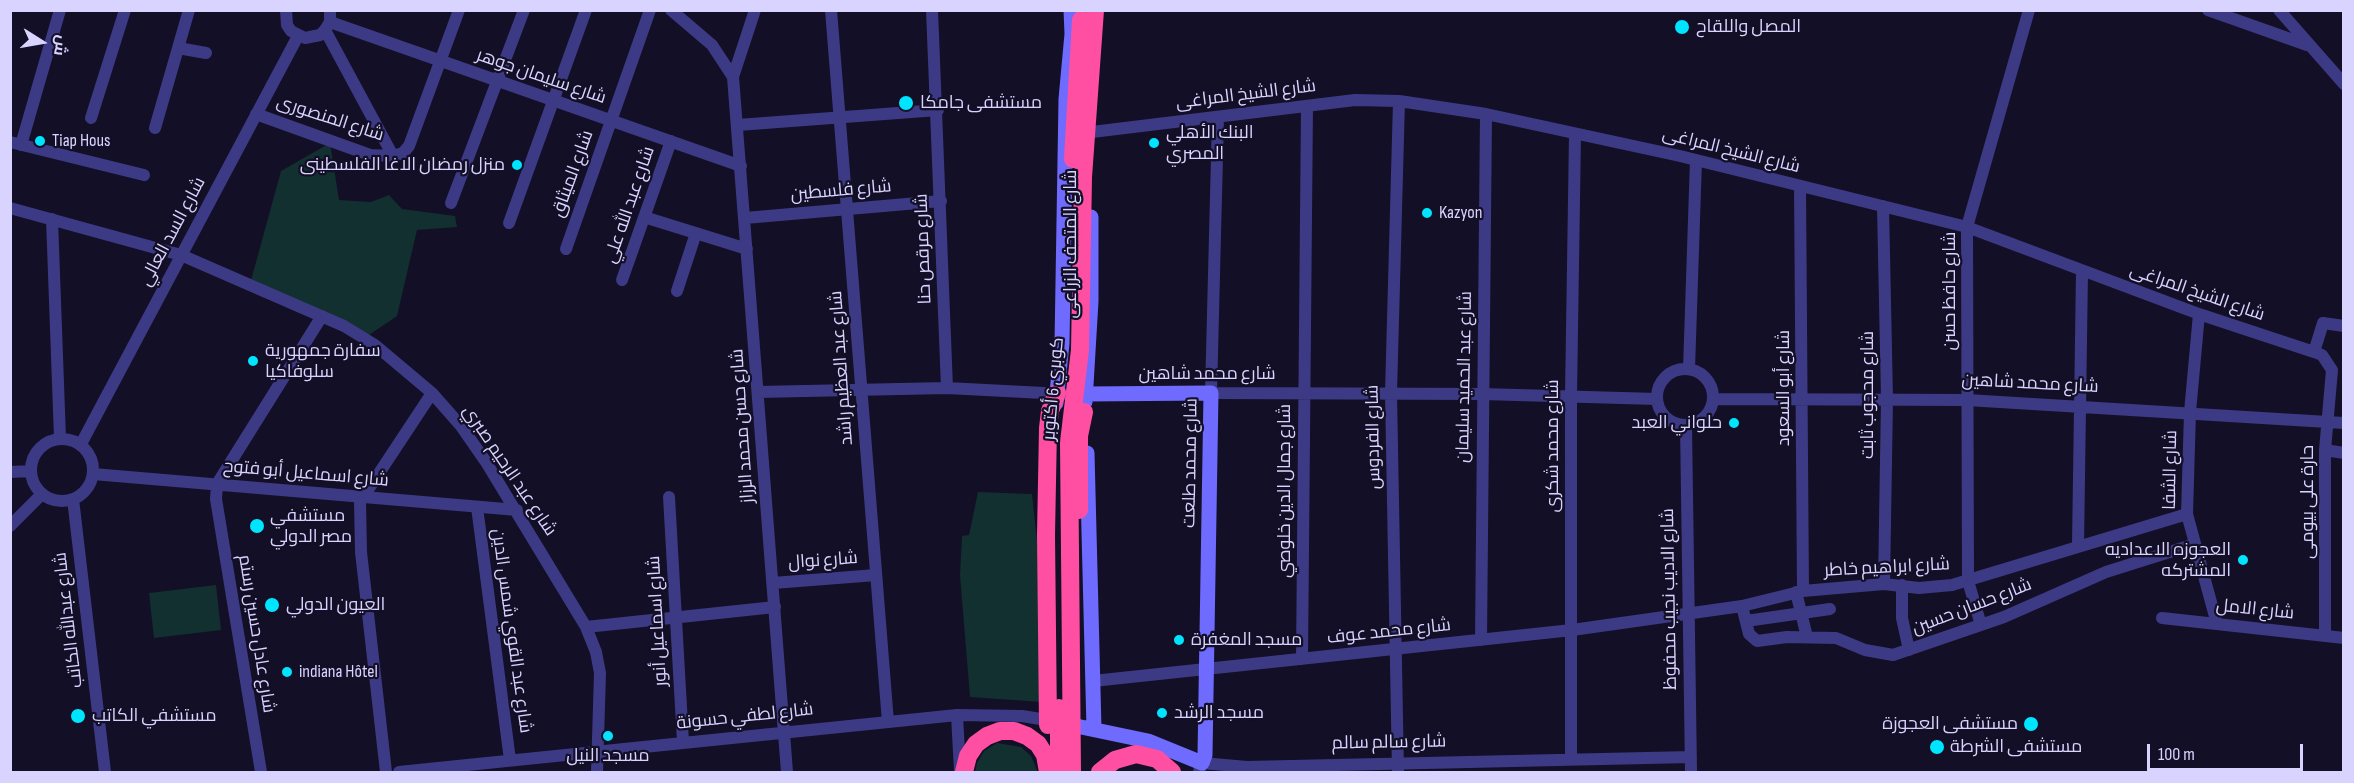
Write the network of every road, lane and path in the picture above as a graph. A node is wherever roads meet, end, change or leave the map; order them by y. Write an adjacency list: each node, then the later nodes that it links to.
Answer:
1 (60, 10): 42 (street)
2 (125, 10): 35 (street)
3 (189, 10): 21 (street)
4 (286, 10): 18 (street)
5 (459, 10): 23 (street)
6 (524, 10): 25 (street)
7 (586, 10): 27 (street)
8 (650, 10): 36 (street, شارع الميثاق)
9 (672, 10): 24 (street, شارع حسن محمد الرزاز)
10 (755, 10): 24 (street, شارع حسن محمد الرزاز)
11 (831, 10): 33 (street, شارع عبد العظيم راشد)
12 (933, 10): 30 (street, شارع مرقص حنا)
13 (2029, 10): 57 (street, شارع حافظ حسن)
14 (2208, 10): 20 (street)
15 (2279, 10): 20 (street)
16 (1082, 15): 19 (street, شارع المتحف الزراعى); 19 (street); 75 (street, شارع المتحف الزراعى); 158 (highway, كوبري 6 أكتوبر, bridge); 159 (highway, كوبري 6 أكتوبر, bridge)
17 (328, 21): 18 (street); 23 (street, شارع سليمان جوهر); 43 (street)
18 (298, 36): 31 (street, شارع السد العالي)
19 (1097, 38): 39 (street, شارع المتحف الزراعى)
20 (2307, 45): 26 (street)
21 (178, 48): 22 (street); 38 (street)
22 (206, 53)
23 (441, 61): 25 (street, شارع سليمان جوهر); 43 (street)
24 (733, 77): 37 (street, شارع حسن محمد الرزاز)
25 (496, 80): 27 (street, شارع سليمان جوهر); 49 (street)
26 (2343, 84)
27 (553, 100): 36 (street, شارع سليمان جوهر); 56 (street)
28 (1398, 101): 29 (street, شارع الشيخ المراغى); 32 (street, شارع الشيخ المراغى); 78 (street, شارع الفردوس)
29 (1307, 106): 34 (street, شارع الشيخ المراغى); 77 (street, شارع جمال الدين خلوصي)
30 (938, 110): 33 (street); 48 (street, شارع مرقص حنا)
31 (256, 114): 43 (street, شارع المنصورى); 61 (street, شارع السد العالي)
32 (1486, 114): 40 (street, شارع الشيخ المراغى); 79 (street, شارع عبد الحميد سليمان)
33 (841, 116): 37 (street); 52 (street, شارع عبد العظيم راشد)
34 (1218, 117): 39 (street, شارع الشيخ المراغى); 76 (street, شارع محمد طلعت)
35 (91, 118)
36 (611, 120): 41 (street, شارع سليمان جوهر); 59 (street, شارع الميثاق)
37 (738, 125): 45 (street, شارع حسن محمد الرزاز)
38 (155, 128)
39 (1092, 132): 86 (street, شارع المتحف الزراعى)
40 (1575, 134): 44 (street, شارع الشيخ المراغى); 80 (street, شارع محمد شكرى)
41 (671, 141): 45 (street, شارع سليمان جوهر); 53 (street, شارع عبد الله علي)
42 (16, 143): 46 (street)
43 (393, 156)
44 (1696, 160): 47 (street, شارع الشيخ المراغى); 69 (street)
45 (741, 166): 54 (street, شارع حسن محمد الرزاز)
46 (144, 175)
47 (1800, 186): 50 (street, شارع الشيخ المراغى); 81 (street, شارع أبو السعود)
48 (941, 201): 52 (street, شارع فلسطين); 71 (street, شارع مرقص حنا)
49 (451, 203)
50 (1883, 206): 57 (street, شارع الشيخ المراغى); 84 (street, شارع محجوب ثابت)
51 (10, 208): 55 (street, شارع عبد الرحيم صبري)
52 (848, 208): 54 (street, شارع فلسطين); 72 (street, شارع عبد العظيم راشد)
53 (644, 217): 58 (street); 63 (street, شارع عبد الله علي)
54 (745, 218): 60 (street, شارع حسن محمد الرزاز)
55 (52, 219): 61 (street, شارع عبد الرحيم صبري); 92 (street)
56 (509, 223)
57 (1967, 227): 62 (street, شارع الشيخ المراغى); 85 (street, شارع حافظ حسن)
58 (696, 233): 60 (street); 64 (street)
59 (566, 249)
60 (747, 249): 73 (street, شارع حسن محمد الرزاز)
61 (181, 255): 66 (street, شارع عبد الرحيم صبري); 93 (street, شارع السد العالي)
62 (2082, 271): 65 (street, شارع الشيخ المراغى); 87 (street)
63 (622, 280)
64 (677, 291)
65 (2199, 314): 68 (street, شارع الشيخ المراغى); 88 (street, شارع الشفا)
66 (322, 316): 74 (street, شارع عبد الرحيم صبري); 99 (street)
67 (2343, 326): 68 (street)
68 (2314, 352): 70 (street, شارع الشيخ المراغى)
69 (1689, 369): 82 (street); 83 (street)
70 (2332, 370): 89 (street, حارة على بيومى)
71 (947, 387): 72 (street, شارع محمد شاهين); 75 (street, شارع محمد شاهين)
72 (862, 391): 73 (street, شارع محمد شاهين); 110 (street, شارع عبد العظيم راشد)
73 (758, 392): 112 (street, شارع حسن محمد الرزاز)
74 (432, 393): 101 (street); 105 (street, شارع عبد الرحيم صبري)
75 (1057, 393): 86 (street, شارع محمد شاهين); 138 (street, شارع المتحف الزراعى); 157 (highway, bridge)
76 (1211, 393): 77 (street, شارع محمد شاهين); 86 (street, شارع محمد شاهين); 135 (street, شارع محمد طلعت)
77 (1303, 393): 78 (street, شارع محمد شاهين); 134 (street, شارع جمال الدين خلوصي)
78 (1391, 393): 79 (street, شارع محمد شاهين); 132 (street, شارع الفردوس)
79 (1482, 394): 80 (street, شارع محمد شاهين); 131 (street, شارع عبد الحميد سليمان)
80 (1571, 396): 82 (street, شارع محمد شاهين); 127 (street, شارع محمد شكرى)
81 (1802, 397): 83 (street, شارع محمد شاهين); 84 (street, شارع محمد شاهين); 115 (street, شارع أبو السعود)
82 (1657, 399): 91 (street)
83 (1713, 399): 91 (street)
84 (1887, 399): 85 (street, شارع محمد شاهين); 113 (street, شارع محجوب ثابت)
85 (1968, 400): 87 (street, شارع محمد شاهين); 111 (street, شارع حافظ حسن)
86 (1084, 403): 136 (street, شارع المتحف الزراعى); 160 (highway)
87 (2079, 405): 88 (street, شارع محمد شاهين); 109 (street)
88 (2190, 412): 89 (street, شارع محمد شاهين); 106 (street, شارع الشفا)
89 (2328, 421): 90 (street, شارع محمد شاهين); 94 (street, حارة على بيومى)
90 (2343, 423)
91 (1686, 425): 119 (street, شارع الاديب نجيب محفوظ)
92 (60, 438): 93 (street); 96 (street)
93 (81, 444): 98 (street)
94 (2325, 450): 95 (street); 128 (street, حارة على بيومى)
95 (2343, 453)
96 (31, 471): 97 (street); 100 (street)
97 (10, 472)
98 (93, 474): 99 (street, شارع اسماعيل أبو فتوح); 103 (street)
99 (217, 484): 101 (street, شارع اسماعيل أبو فتوح); 152 (street, شارع عادل حسين رستم)
100 (42, 494): 103 (street); 107 (street)
101 (363, 497): 104 (street, شارع اسماعيل أبو فتوح); 153 (street)
102 (669, 497): 121 (street, شارع اسماعيل أنور)
103 (73, 499): 151 (street, شارع عبدالله الكاتب)
104 (477, 507): 105 (street, شارع اسماعيل أبو فتوح); 146 (street, شارع عبد القوي شمس الدين)
105 (517, 510): 126 (street, شارع عبد الرحيم صبري)
106 (2187, 514): 108 (street, شارع الشفا); 109 (street, شارع ابراهيم خاطر)
107 (10, 526)
108 (2194, 544): 124 (street, شارع الشفا); 125 (street, شارع حسان حسين)
109 (2078, 546): 111 (street, شارع ابراهيم خاطر)
110 (876, 575): 112 (street, شارع نوال); 139 (street, شارع عبد العظيم راشد)
111 (1968, 580): 114 (street, شارع ابراهيم خاطر); 125 (street, شارع حافظ حسن)
112 (773, 583): 117 (street, شارع حسن محمد الرزاز)
113 (1884, 584): 114 (street, شارع ابراهيم خاطر); 115 (street, شارع ابراهيم خاطر)
114 (1902, 585): 133 (street)
115 (1799, 591): 116 (street, شارع ابراهيم خاطر); 120 (street, شارع أبو السعود)
116 (1742, 606): 119 (street, شارع ابراهيم خاطر); 123 (street)
117 (775, 607): 121 (street); 141 (street, شارع حسن محمد الرزاز)
118 (1830, 609): 120 (street)
119 (1689, 613): 127 (street, شارع محمد عوف); 144 (street, شارع الاديب نجيب محفوظ)
120 (1802, 614): 123 (street); 129 (street, شارع أبو السعود)
121 (675, 616): 126 (street); 142 (street, شارع اسماعيل أنور)
122 (2162, 618): 124 (street, شارع الامل)
123 (1746, 621): 129 (street, شارع حسان حسين)
124 (2217, 624): 128 (street, شارع الامل)
125 (1981, 625): 133 (street, شارع حسان حسين)
126 (585, 627): 143 (street, شارع عبد الرحيم صبري)
127 (1572, 630): 131 (street, شارع محمد عوف); 145 (street, شارع محمد شكرى)
128 (2325, 636): 130 (street, شارع الامل)
129 (1807, 638): 133 (street, شارع حسان حسين)
130 (2343, 638)
131 (1481, 640): 132 (street, شارع محمد عوف)
132 (1397, 650): 134 (street, شارع محمد عوف); 147 (street, شارع الفردوس)
133 (1909, 650)
134 (1302, 659): 135 (street, شارع محمد عوف)
135 (1208, 668): 136 (street, شارع محمد عوف); 149 (street, شارع محمد طلعت)
136 (1093, 681): 140 (street, شارع المتحف الزراعى)
137 (957, 716): 138 (street, شارع لطفي حسونة); 139 (street, شارع لطفي حسونة); 150 (street)
138 (1053, 721): 140 (street, شارع لطفي حسونة)
139 (888, 722): 141 (street, شارع لطفي حسونة)
140 (1094, 729): 149 (street, شارع سالم سالم)
141 (784, 732): 142 (street, شارع لطفي حسونة); 156 (street, شارع حسن محمد الرزاز)
142 (683, 742): 143 (street, شارع لطفي حسونة)
143 (596, 751): 146 (street, شارع لطفي حسونة); 155 (street, شارع عبد الرحيم صبري)
144 (1691, 757): 145 (street, شارع سالم سالم); 163 (street, شارع الاديب نجيب محفوظ)
145 (1571, 759): 147 (street, شارع سالم سالم)
146 (510, 760): 148 (street, شارع لطفي حسونة)
147 (1397, 767): 149 (street, شارع سالم سالم)
148 (473, 768): 154 (street, شارع لطفي حسونة)
149 (1200, 768)
150 (963, 771): 157 (highway)
151 (105, 772)
152 (261, 772)
153 (386, 772)
154 (399, 772)
155 (597, 772)
156 (787, 772)
157 (1050, 772)
158 (1059, 772)
159 (1072, 772)
160 (1081, 772)
161 (1100, 772): 162 (highway)
162 (1172, 772)
163 (1691, 772)

